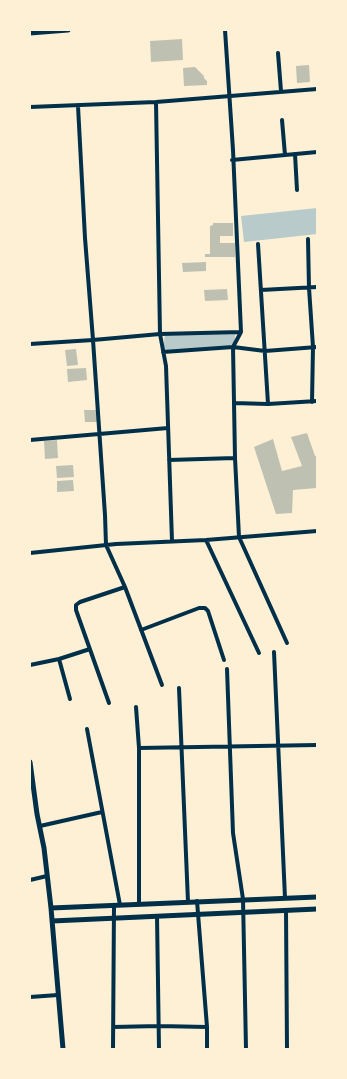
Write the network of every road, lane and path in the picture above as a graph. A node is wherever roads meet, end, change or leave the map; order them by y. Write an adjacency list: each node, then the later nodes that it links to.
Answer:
1 (68, 30): 3 (street)
2 (225, 30): 7 (street)
3 (30, 33)
4 (278, 53): 6 (street)
5 (317, 89): 6 (street)
6 (281, 91): 7 (street)
7 (229, 95): 8 (street); 15 (street)
8 (156, 102): 9 (street); 23 (street)
9 (78, 106): 10 (street); 24 (street)
10 (30, 107)
11 (282, 120): 14 (street)
12 (317, 152): 13 (street)
13 (295, 154): 14 (street); 16 (street)
14 (285, 155): 15 (street)
15 (232, 160): 22 (street)
16 (297, 190)
17 (308, 239): 20 (street)
18 (258, 244): 21 (street)
19 (317, 287): 20 (street)
20 (309, 288): 21 (street); 27 (street)
21 (261, 290): 28 (street)
22 (240, 332): 23 (street); 26 (street)
23 (160, 334): 24 (street); 29 (street)
24 (93, 340): 25 (street); 34 (street)
25 (30, 344)
26 (233, 347): 28 (street); 29 (street); 31 (street)
27 (315, 347): 28 (street); 30 (street)
28 (265, 351): 32 (street)
29 (163, 352): 33 (street)
30 (314, 401): 32 (street)
31 (234, 403): 32 (street); 36 (street)
32 (268, 404)
33 (168, 428): 34 (street); 37 (street)
34 (100, 434): 35 (street); 42 (street)
35 (30, 440)
36 (235, 458): 37 (street); 39 (street)
37 (169, 460): 41 (street)
38 (317, 531): 39 (street)
39 (239, 537): 40 (street); 46 (street)
40 (206, 540): 41 (street); 49 (street)
41 (172, 541): 42 (street)
42 (106, 545): 43 (street); 44 (street)
43 (30, 553)
44 (125, 587): 45 (street); 47 (street)
45 (141, 630): 51 (street); 54 (street)
46 (287, 643)
47 (90, 649): 50 (street); 57 (street)
48 (274, 652): 62 (street)
49 (260, 653)
50 (59, 659): 52 (street); 56 (street)
51 (224, 660)
52 (30, 665)
53 (227, 669): 61 (street)
54 (162, 685)
55 (179, 688): 63 (street)
56 (70, 699)
57 (109, 703)
58 (136, 707): 64 (street)
59 (87, 729): 66 (street)
60 (317, 745): 62 (street)
61 (231, 746): 62 (street); 63 (street); 74 (street)
62 (278, 746): 73 (street)
63 (181, 747): 64 (street); 76 (street)
64 (139, 748): 77 (street)
65 (30, 762): 67 (street)
66 (102, 812): 69 (street); 79 (street)
67 (37, 814): 68 (street); 69 (street)
68 (30, 815)
69 (40, 826): 70 (street)
70 (47, 876): 71 (street); 80 (street)
71 (30, 880)
72 (317, 897): 73 (street)
73 (285, 898): 74 (street)
74 (243, 899): 75 (street); 83 (street)
75 (197, 901): 76 (street); 84 (street)
76 (188, 902): 77 (street)
77 (139, 904): 79 (street)
78 (114, 905): 79 (street); 80 (street); 86 (street)
79 (120, 905)
80 (50, 908): 87 (street)
81 (317, 909): 82 (street)
82 (286, 910): 83 (street); 98 (street)
83 (243, 912): 84 (street); 97 (street)
84 (198, 914): 85 (street); 92 (street)
85 (157, 916): 86 (street); 90 (street)
86 (114, 918): 87 (street); 91 (street)
87 (52, 921): 88 (street)
88 (58, 995): 89 (street); 93 (street)
89 (30, 997)
90 (159, 1026): 91 (street); 92 (street); 95 (street)
91 (113, 1027): 94 (street)
92 (207, 1027): 96 (street)
93 (63, 1049)
94 (113, 1049)
95 (159, 1049)
96 (207, 1049)
97 (246, 1049)
98 (287, 1049)

